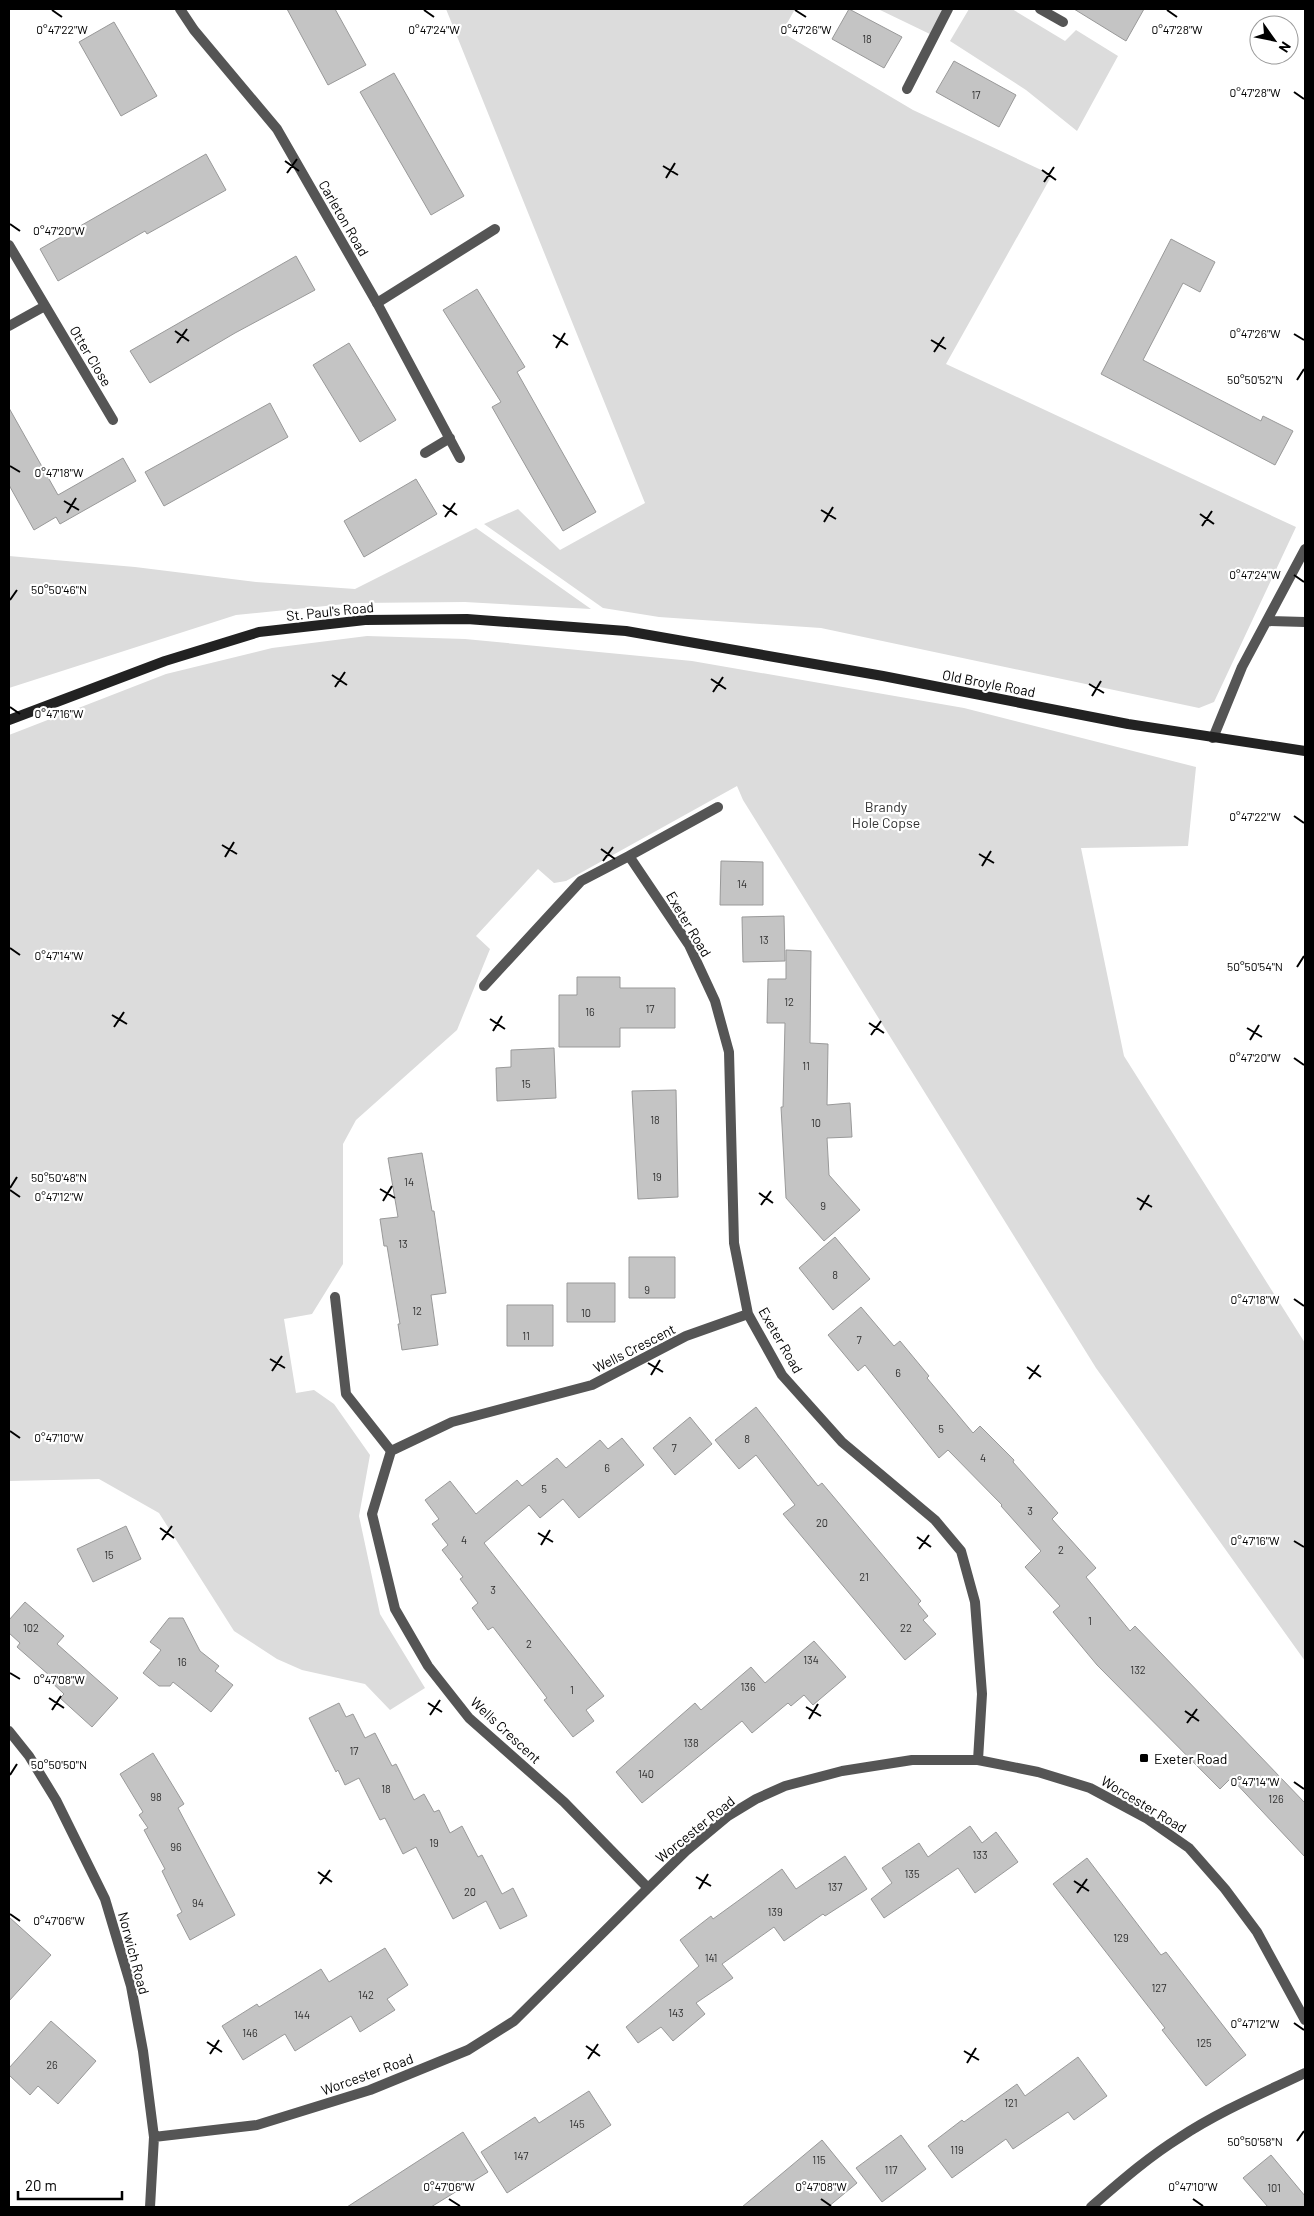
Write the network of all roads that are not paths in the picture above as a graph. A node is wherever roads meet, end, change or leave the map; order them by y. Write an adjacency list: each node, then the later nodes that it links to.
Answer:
1 (180, 9): 8 (street, Carleton Road)
2 (948, 9): 5 (street)
3 (1040, 9): 4 (street)
4 (1063, 22)
5 (907, 89)
6 (495, 229): 8 (street)
7 (9, 245): 9 (street, Otter Close)
8 (378, 303): 12 (street, Carleton Road)
9 (45, 306): 10 (street); 11 (street, Otter Close)
10 (9, 326)
11 (113, 420)
12 (450, 438): 13 (street); 14 (street, Carleton Road)
13 (425, 453)
14 (460, 458)
15 (1305, 549): 16 (street)
16 (1267, 622): 17 (street); 20 (street)
17 (1305, 622)
18 (668, 638): 19 (main road, St. Paul's Road); 20 (main road, Old Broyle Road)
19 (9, 720)
20 (1213, 738): 21 (main road, Old Broyle Road)
21 (1305, 752)
22 (718, 807): 23 (street)
23 (629, 856): 24 (street); 26 (street, Exeter Road)
24 (484, 986)
25 (335, 1297): 27 (street)
26 (748, 1314): 27 (street, Wells Crescent); 29 (street, Exeter Road)
27 (391, 1451): 30 (street, Wells Crescent)
28 (9, 1731): 33 (street, Norwich Road)
29 (978, 1760): 30 (street, Worcester Road); 31 (street, Worcester Road)
30 (648, 1888): 33 (street, Worcester Road)
31 (1305, 2020)
32 (1305, 2073): 35 (street)
33 (154, 2137): 34 (street, Norwich Road)
34 (150, 2207)
35 (1091, 2207)

